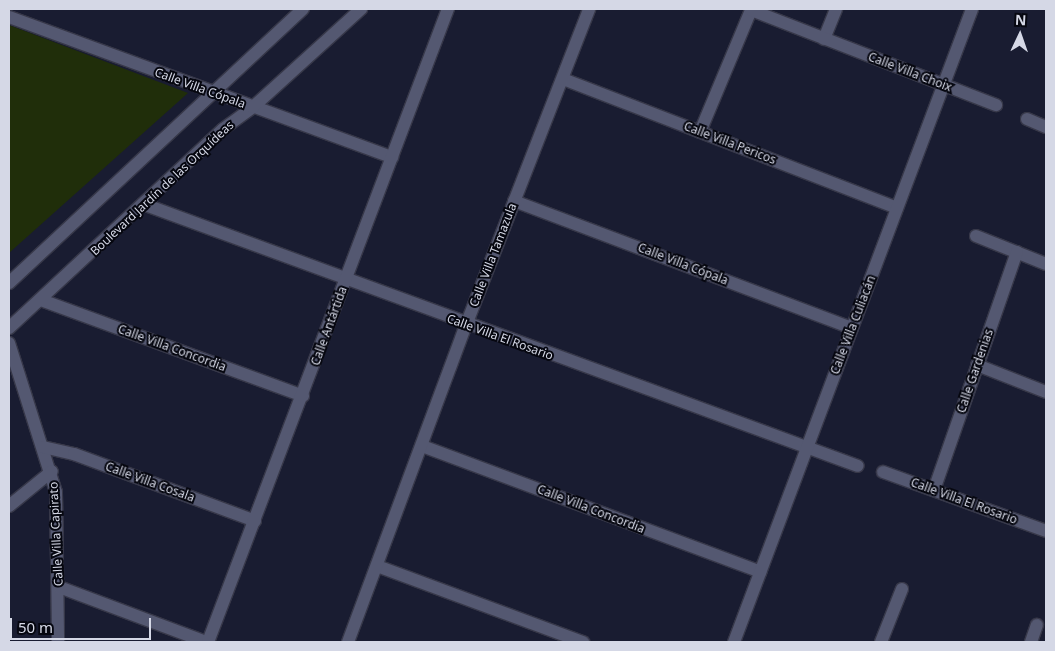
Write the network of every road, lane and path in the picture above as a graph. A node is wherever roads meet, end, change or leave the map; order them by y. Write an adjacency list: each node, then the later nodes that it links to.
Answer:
1 (303, 9): 12 (street)
2 (360, 9): 14 (street, Boulevard Jardín de las Orquídeas)
3 (448, 9): 18 (street, Calle Antártida)
4 (589, 9): 10 (street, Calle Villa Tamazula)
5 (836, 9): 9 (street)
6 (972, 9): 11 (street, Calle Villa Culiacán)
7 (750, 10): 9 (street, Calle Villa Choix); 17 (street)
8 (9, 17): 12 (street, Calle Villa Cópala)
9 (824, 39): 11 (street, Calle Villa Choix)
10 (563, 79): 17 (street, Calle Villa Pericos); 19 (street, Calle Villa Tamazula)
11 (943, 86): 13 (street, Calle Villa Choix); 21 (street, Calle Villa Culiacán)
12 (213, 92): 14 (street, Calle Villa Cópala); 26 (street)
13 (996, 105)
14 (253, 107): 18 (street, Calle Villa Cópala); 20 (street, Boulevard Jardín de las Orquídeas)
15 (1027, 119): 16 (street)
16 (1046, 127)
17 (700, 132): 21 (street, Calle Villa Pericos)
18 (392, 157): 25 (street, Calle Antártida)
19 (514, 201): 28 (street, Calle Villa Tamazula); 30 (street, Calle Villa Cópala)
20 (143, 204): 25 (street, Calle Villa El Rosario); 27 (street, Boulevard Jardín de las Orquídeas)
21 (897, 208): 30 (street, Calle Villa Culiacán)
22 (976, 236): 23 (street)
23 (1017, 252): 24 (street); 32 (street, Calle Gardenias)
24 (1046, 264)
25 (345, 280): 28 (street, Calle Villa El Rosario); 34 (street, Calle Antártida)
26 (9, 283)
27 (41, 300): 29 (street, Boulevard Jardín de las Orquídeas); 34 (street, Calle Villa Concordia)
28 (466, 325): 35 (street, Calle Villa Tamazula); 37 (street, Calle Villa El Rosario)
29 (9, 328)
30 (852, 328): 37 (street, Calle Villa Culiacán)
31 (9, 343): 36 (street, Calle Villa Capirato)
32 (977, 365): 33 (street); 41 (street, Calle Gardenias)
33 (1046, 392)
34 (303, 396): 43 (street, Calle Antártida)
35 (422, 446): 45 (street, Calle Villa Tamazula); 46 (street, Calle Villa Concordia)
36 (44, 447): 39 (street, Calle Villa Capirato); 43 (street, Calle Villa Cosala)
37 (807, 448): 38 (street, Calle Villa El Rosario); 46 (street, Calle Villa Culiacán)
38 (858, 466)
39 (52, 471): 42 (street); 47 (street, Calle Villa Capirato)
40 (883, 472): 41 (street, Calle Villa El Rosario)
41 (934, 490): 44 (street, Calle Villa El Rosario)
42 (9, 506)
43 (255, 521): 51 (street, Calle Antártida)
44 (1046, 531)
45 (377, 566): 52 (street, Calle Villa Tamazula); 53 (street)
46 (760, 572): 54 (street, Calle Villa Culiacán)
47 (60, 587): 50 (street, Calle Villa Capirato); 51 (street)
48 (902, 589): 55 (street)
49 (1037, 625): 56 (street)
50 (58, 642)
51 (207, 642)
52 (348, 642)
53 (583, 642)
54 (734, 642)
55 (881, 642)
56 (1031, 642)

